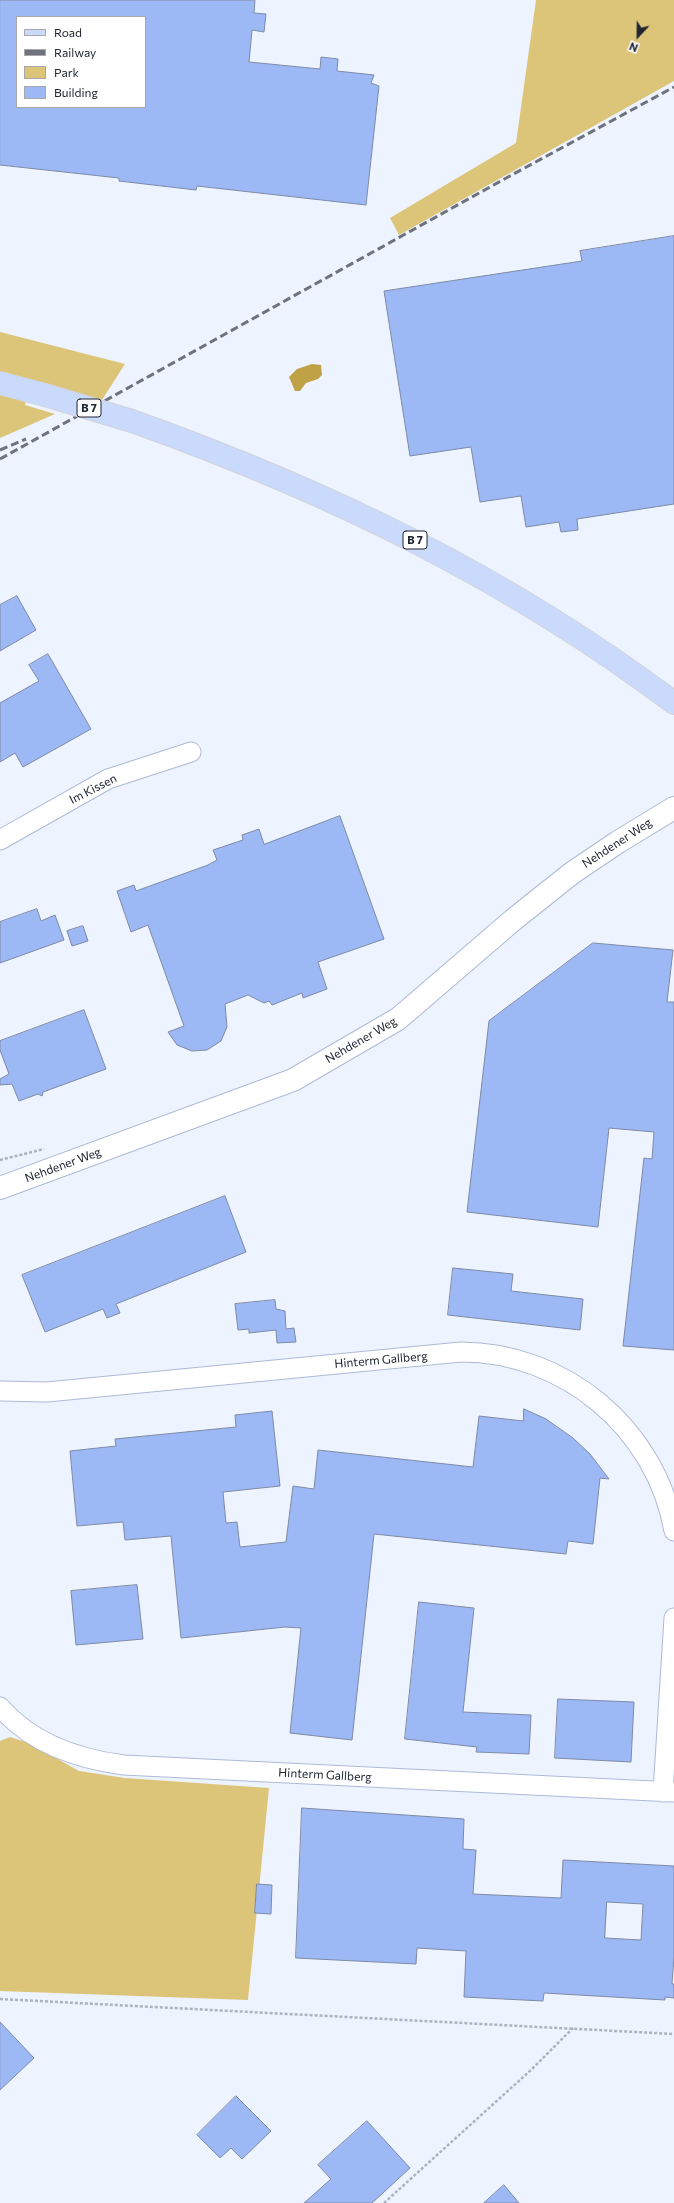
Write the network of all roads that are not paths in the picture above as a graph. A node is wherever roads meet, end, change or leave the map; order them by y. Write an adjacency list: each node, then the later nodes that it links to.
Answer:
1 (0, 383): 2 (main road, B 7, bridge)
2 (674, 704)
3 (191, 752): 5 (street, Im Kissen)
4 (674, 808): 6 (street, Nehdener Weg)
5 (0, 840)
6 (0, 1188)
7 (0, 1392): 8 (street, Hinterm Gallberg)
8 (674, 1530)
9 (674, 1618): 11 (street, Hinterm Gallberg)
10 (0, 1709): 11 (street, Hinterm Gallberg)
11 (669, 1792)

